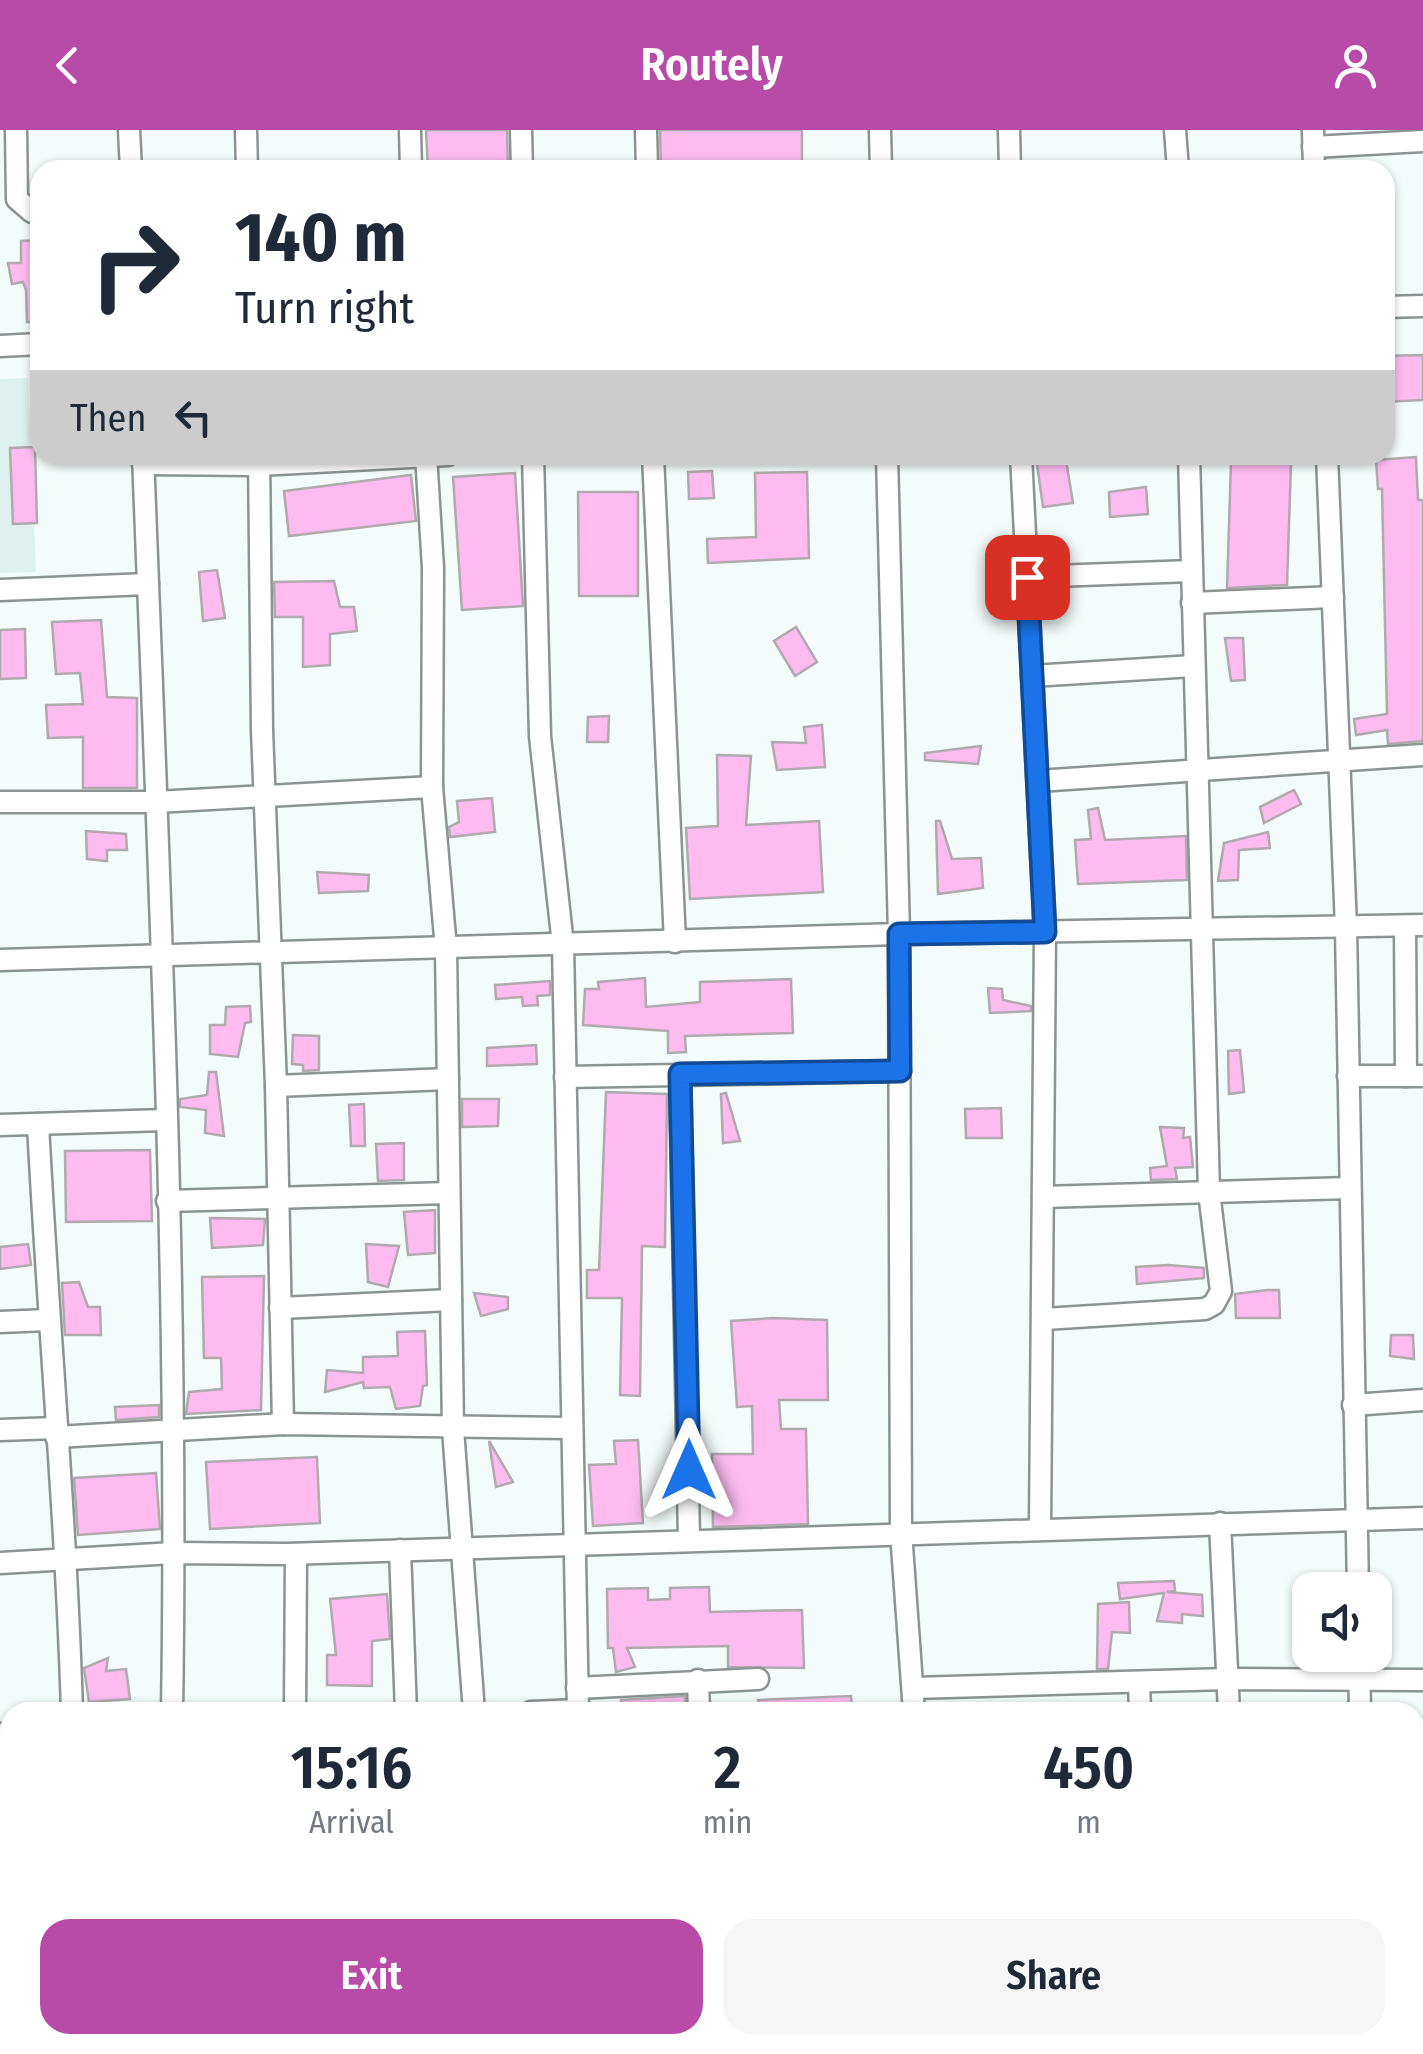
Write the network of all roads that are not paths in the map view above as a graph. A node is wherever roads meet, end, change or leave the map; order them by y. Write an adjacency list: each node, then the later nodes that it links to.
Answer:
1 (16, 130): 20 (street)
2 (129, 130): 12 (street)
3 (246, 130): 13 (street)
4 (410, 130): 14 (street)
5 (521, 130): 15 (street)
6 (646, 130): 16 (street)
7 (880, 130): 17 (street)
8 (1009, 130): 18 (street)
9 (1175, 130): 19 (street)
10 (1313, 138): 11 (street)
11 (1423, 141)
12 (130, 160)
13 (247, 160)
14 (411, 160)
15 (522, 160)
16 (647, 160)
17 (881, 160)
18 (1010, 160)
19 (1177, 160)
20 (30, 210)
21 (1423, 306): 22 (street)
22 (1395, 307)
23 (30, 344): 24 (street)
24 (0, 346)
25 (143, 465): 36 (street)
26 (259, 465): 47 (street)
27 (427, 465): 46 (street)
28 (533, 465): 56 (street)
29 (653, 465): 55 (street)
30 (886, 465): 54 (street)
31 (1021, 465): 35 (street)
32 (1189, 465): 34 (street)
33 (1327, 465): 38 (street)
34 (1192, 571): 35 (street); 39 (street)
35 (1027, 577): 41 (street)
36 (148, 584): 37 (street); 49 (street)
37 (0, 590)
38 (1333, 597): 39 (street); 43 (street)
39 (1192, 602): 40 (street)
40 (1194, 666): 41 (street); 44 (street)
41 (1032, 676): 45 (street)
42 (1423, 755): 43 (street)
43 (1340, 760): 44 (street); 51 (street)
44 (1196, 768): 45 (street); 52 (street)
45 (1038, 782): 53 (street)
46 (432, 787): 47 (street); 57 (street)
47 (264, 796): 49 (street); 58 (street)
48 (0, 802): 49 (street)
49 (156, 802): 59 (street)
50 (1414, 925): 51 (street); 65 (street)
51 (1346, 928): 52 (street); 64 (street)
52 (1200, 930): 53 (street); 72 (street)
53 (1045, 932): 54 (street); 74 (street)
54 (899, 934): 55 (street); 61 (street)
55 (675, 942): 56 (street)
56 (563, 946): 57 (street); 63 (street)
57 (446, 949): 58 (street); 66 (street)
58 (271, 955): 59 (street); 67 (street)
59 (159, 957): 60 (street); 68 (street)
60 (0, 960)
61 (900, 1071): 62 (street); 94 (street)
62 (680, 1074): 63 (street); 95 (street)
63 (565, 1076): 86 (street)
64 (1348, 1076): 65 (street); 71 (street)
65 (1414, 1076)
66 (448, 1079): 67 (street); 73 (street)
67 (276, 1086): 75 (street)
68 (165, 1120): 69 (street); 76 (street)
69 (38, 1124): 70 (street); 80 (street)
70 (0, 1126)
71 (1350, 1188): 72 (street); 83 (street)
72 (1209, 1192): 74 (street); 79 (street)
73 (449, 1194): 75 (street); 77 (street)
74 (1043, 1196): 79 (street)
75 (278, 1197): 76 (street); 78 (street)
76 (167, 1201): 88 (street)
77 (451, 1300): 78 (street); 85 (street)
78 (280, 1308): 84 (street)
79 (1044, 1319): 93 (street)
80 (48, 1320): 81 (street); 89 (street)
81 (0, 1322)
82 (1423, 1400): 83 (street)
83 (1353, 1405): 90 (street)
84 (283, 1424): 85 (street); 88 (street)
85 (453, 1428): 86 (street); 97 (street)
86 (570, 1428): 96 (street)
87 (0, 1430): 89 (street)
88 (172, 1431): 89 (street); 99 (street)
89 (56, 1432): 101 (street)
90 (1356, 1518): 91 (street); 92 (street); 103 (street)
91 (1423, 1518)
92 (1220, 1522): 93 (street); 106 (street)
93 (1040, 1528): 94 (street)
94 (901, 1532): 95 (street); 112 (street)
95 (690, 1540): 96 (street)
96 (571, 1544): 97 (street); 111 (street)
97 (461, 1547): 98 (street); 117 (street)
98 (400, 1550): 100 (street); 116 (street)
99 (174, 1553): 100 (street); 101 (street); 114 (street)
100 (296, 1554): 115 (street)
101 (68, 1560): 102 (street); 113 (street)
102 (0, 1563)
103 (1358, 1572)
104 (1360, 1672): 108 (street)
105 (758, 1679): 107 (street)
106 (1227, 1679): 108 (street); 110 (street); 122 (street)
107 (698, 1680): 111 (street); 119 (street)
108 (1360, 1680): 109 (street); 123 (street)
109 (1423, 1680)
110 (1139, 1682): 112 (street); 121 (street)
111 (577, 1688): 118 (street)
112 (913, 1688): 120 (street)
113 (72, 1702)
114 (172, 1702)
115 (295, 1702)
116 (406, 1702)
117 (473, 1702)
118 (578, 1702)
119 (699, 1702)
120 (914, 1702)
121 (1140, 1702)
122 (1228, 1702)
123 (1360, 1702)

